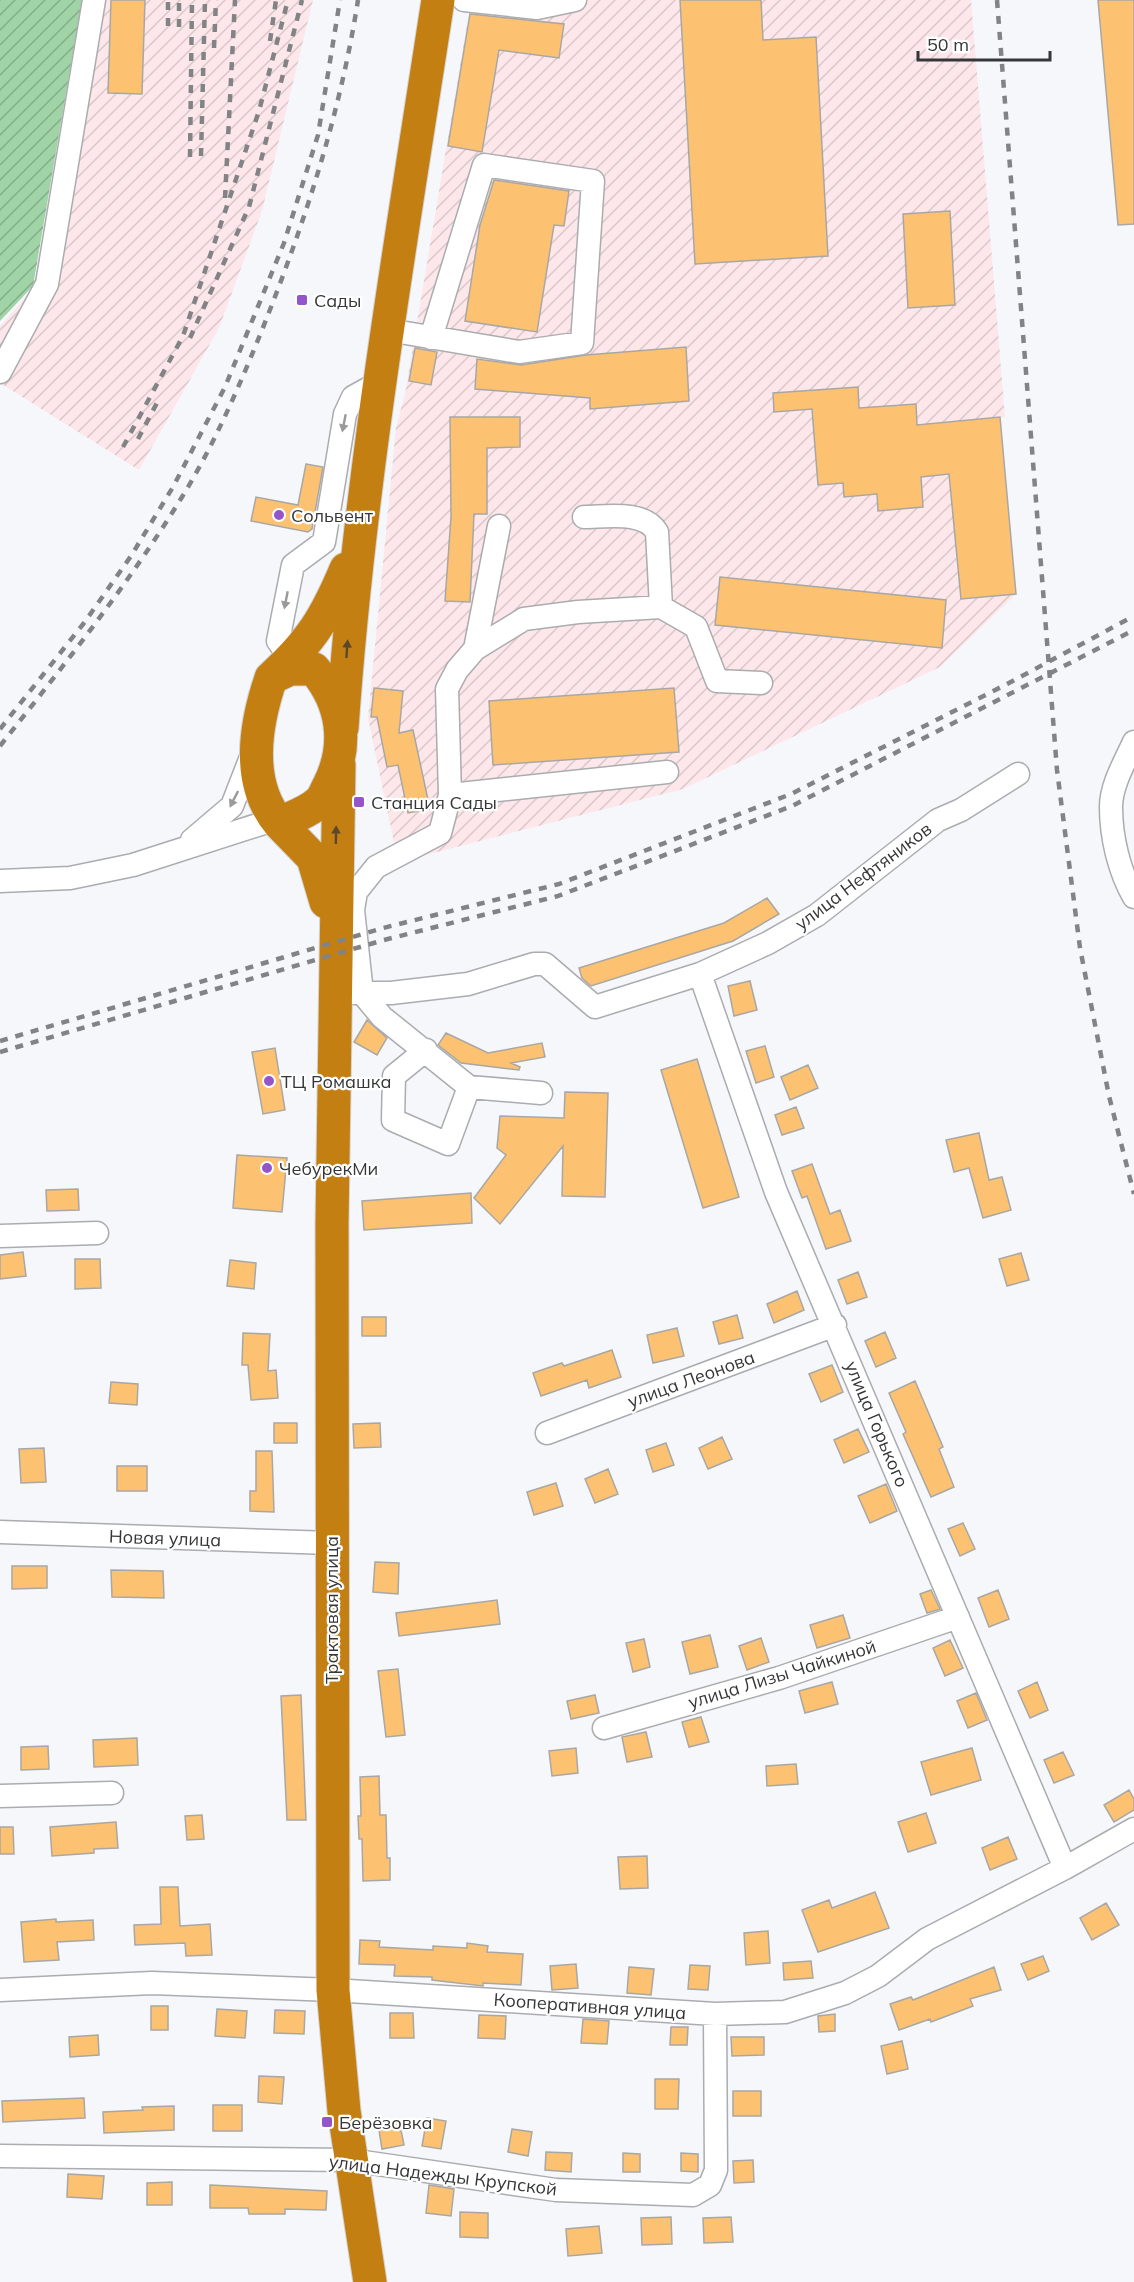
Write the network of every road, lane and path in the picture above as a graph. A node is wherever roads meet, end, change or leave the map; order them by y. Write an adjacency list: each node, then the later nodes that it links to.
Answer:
1 (94, 0): 7 (street)
2 (438, 0): 5 (highway)
3 (464, 0): 4 (street)
4 (575, 0)
5 (388, 330): 6 (street); 8 (highway)
6 (431, 338): 6 (street)
7 (0, 372)
8 (380, 382): 9 (highway); 14 (street, one-way to 14)
9 (365, 489): 14 (highway); 16 (highway, Трактовая улица, one-way to 9)
10 (584, 517): 12 (street)
11 (499, 526): 13 (street)
12 (661, 607): 13 (street); 15 (street)
13 (476, 649): 22 (street)
14 (281, 668): 16 (highway); 18 (highway)
15 (761, 683)
16 (342, 728): 19 (highway, Трактовая улица)
17 (1134, 742): 26 (street)
18 (256, 745): 23 (highway); 24 (street, one-way to 24)
19 (339, 765): 23 (highway); 27 (highway, Трактовая улица, one-way to 19)
20 (667, 772): 22 (street)
21 (1018, 774): 28 (street, улица Нефтяников)
22 (450, 795): 29 (street)
23 (278, 821): 24 (street); 27 (highway)
24 (173, 853): 25 (street)
25 (0, 881)
26 (1134, 897)
27 (335, 935): 29 (highway, Трактовая улица)
28 (700, 974): 29 (street, улица Нефтяников); 35 (street, улица Горького)
29 (348, 993): 30 (street); 38 (highway, Трактовая улица)
30 (426, 1050): 31 (street); 31 (street)
31 (469, 1087): 32 (street)
32 (541, 1093)
33 (97, 1233): 34 (street)
34 (0, 1236)
35 (835, 1325): 36 (street, улица Леонова); 39 (street, улица Горького)
36 (547, 1433)
37 (0, 1533): 38 (street, Новая улица)
38 (331, 1543): 46 (highway, Трактовая улица)
39 (958, 1617): 40 (street, улица Лизы Чайкиной); 44 (street, улица Горького)
40 (604, 1728)
41 (112, 1793): 42 (street)
42 (0, 1796)
43 (1134, 1829): 44 (street, Кооперативная улица)
44 (1065, 1868): 47 (street, Кооперативная улица)
45 (0, 1990): 46 (street, Кооперативная улица)
46 (333, 1990): 47 (street, Кооперативная улица); 49 (highway, Трактовая улица)
47 (715, 2014): 49 (street, улица Надежды Крупской)
48 (0, 2156): 49 (street, улица Надежды Крупской)
49 (350, 2160): 50 (highway, Трактовая улица)
50 (370, 2282)

